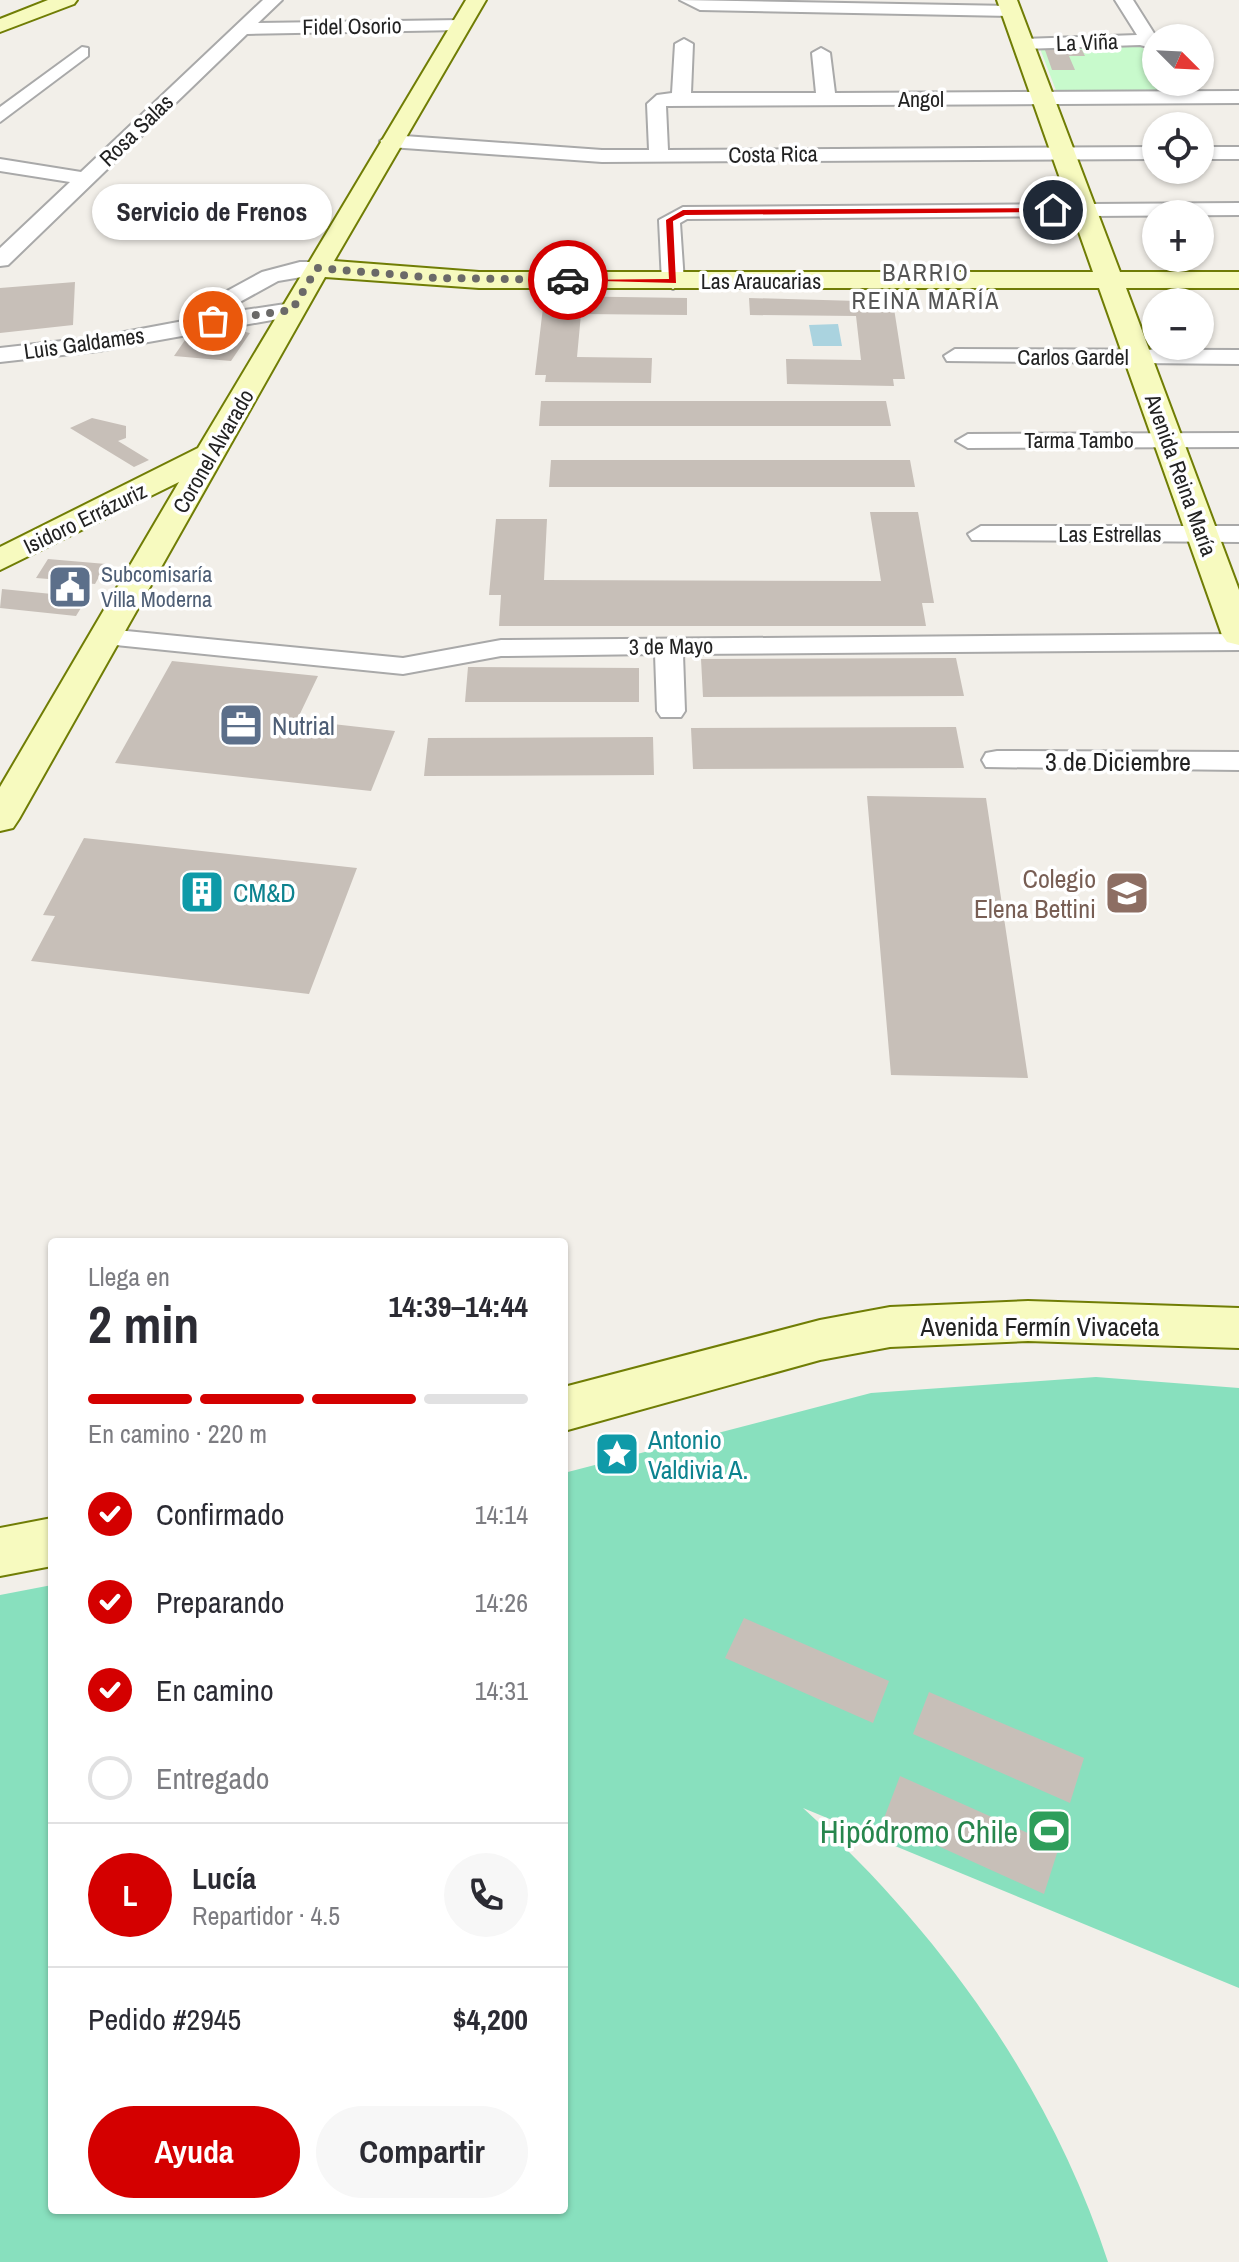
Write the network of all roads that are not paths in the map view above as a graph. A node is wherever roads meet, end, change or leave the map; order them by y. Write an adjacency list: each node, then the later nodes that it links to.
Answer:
1 (67, 0): 9 (street)
2 (273, 0): 11 (street, Rosa Salas)
3 (476, 0): 8 (street, Coronel Alvarado)
4 (1124, 0): 10 (street)
5 (690, 1): 6 (street); 7 (street)
6 (1009, 6): 14 (street, Avenida Reina María)
7 (678, 20)
8 (461, 25): 11 (street, Fidel Osorio); 24 (street, Coronel Alvarado)
9 (0, 26)
10 (1142, 26)
11 (242, 29): 31 (street, Rosa Salas)
12 (1142, 42): 14 (street, La Viña)
13 (684, 44): 21 (street)
14 (1023, 44): 20 (street, Avenida Reina María)
15 (82, 52): 23 (street)
16 (821, 53): 22 (street)
17 (1142, 92): 20 (street, Angol)
18 (1214, 94): 19 (street, Angol)
19 (1239, 97)
20 (1043, 98): 22 (street, Angol); 25 (street, Avenida Reina María)
21 (681, 99): 22 (street, Angol); 29 (street)
22 (826, 99)
23 (0, 116)
24 (390, 141): 29 (street, Costa Rica); 35 (street, Coronel Alvarado)
25 (1063, 153): 26 (street, Costa Rica); 29 (street, Costa Rica); 33 (street, Avenida Reina María)
26 (1142, 153)
27 (1214, 153): 28 (street)
28 (1239, 153)
29 (659, 155)
30 (0, 165): 31 (street)
31 (85, 179): 34 (street, Rosa Salas)
32 (1239, 209): 33 (street)
33 (1084, 210): 36 (street, Avenida Reina María); 38 (street)
34 (2, 256)
35 (317, 268): 38 (street, Las Araucarias); 39 (street, Coronel Alvarado); 40 (street, Luis Galdames)
36 (1109, 280): 37 (street, Las Araucarias); 38 (street, Las Araucarias); 44 (street, Avenida Reina María)
37 (1239, 280)
38 (673, 282)
39 (292, 310): 40 (street, Luis Galdames); 50 (street, Coronel Alvarado)
40 (167, 329): 41 (street, Luis Galdames)
41 (98, 344): 42 (street, Luis Galdames); 46 (street)
42 (0, 355)
43 (955, 356): 44 (street, Carlos Gardel)
44 (1137, 357): 45 (street, Carlos Gardel); 47 (street, Avenida Reina María)
45 (1239, 357)
46 (0, 371)
47 (1168, 440): 48 (street, Tarma Tambo); 49 (street, Tarma Tambo); 54 (street, Avenida Reina María)
48 (1239, 440)
49 (968, 441)
50 (212, 453): 51 (street, Isidoro Errázuriz); 52 (street, Coronel Alvarado)
51 (137, 492): 52 (street); 56 (street, Isidoro Errázuriz)
52 (185, 500): 58 (street, Coronel Alvarado)
53 (981, 534): 54 (street, Las Estrellas)
54 (1202, 534): 55 (street, Las Estrellas); 57 (street, Avenida Reina María)
55 (1239, 534)
56 (0, 560)
57 (1239, 635)
58 (106, 637): 60 (street, 3 de Mayo); 64 (street, Coronel Alvarado)
59 (1239, 642): 60 (street, 3 de Mayo)
60 (669, 646): 61 (street)
61 (671, 711)
62 (997, 760): 63 (street, 3 de Diciembre)
63 (1239, 761)
64 (0, 819)
65 (1239, 1328): 66 (street, Avenida Fermín Vivaceta)
66 (568, 1408)
67 (48, 1543): 68 (street)
68 (0, 1552)

